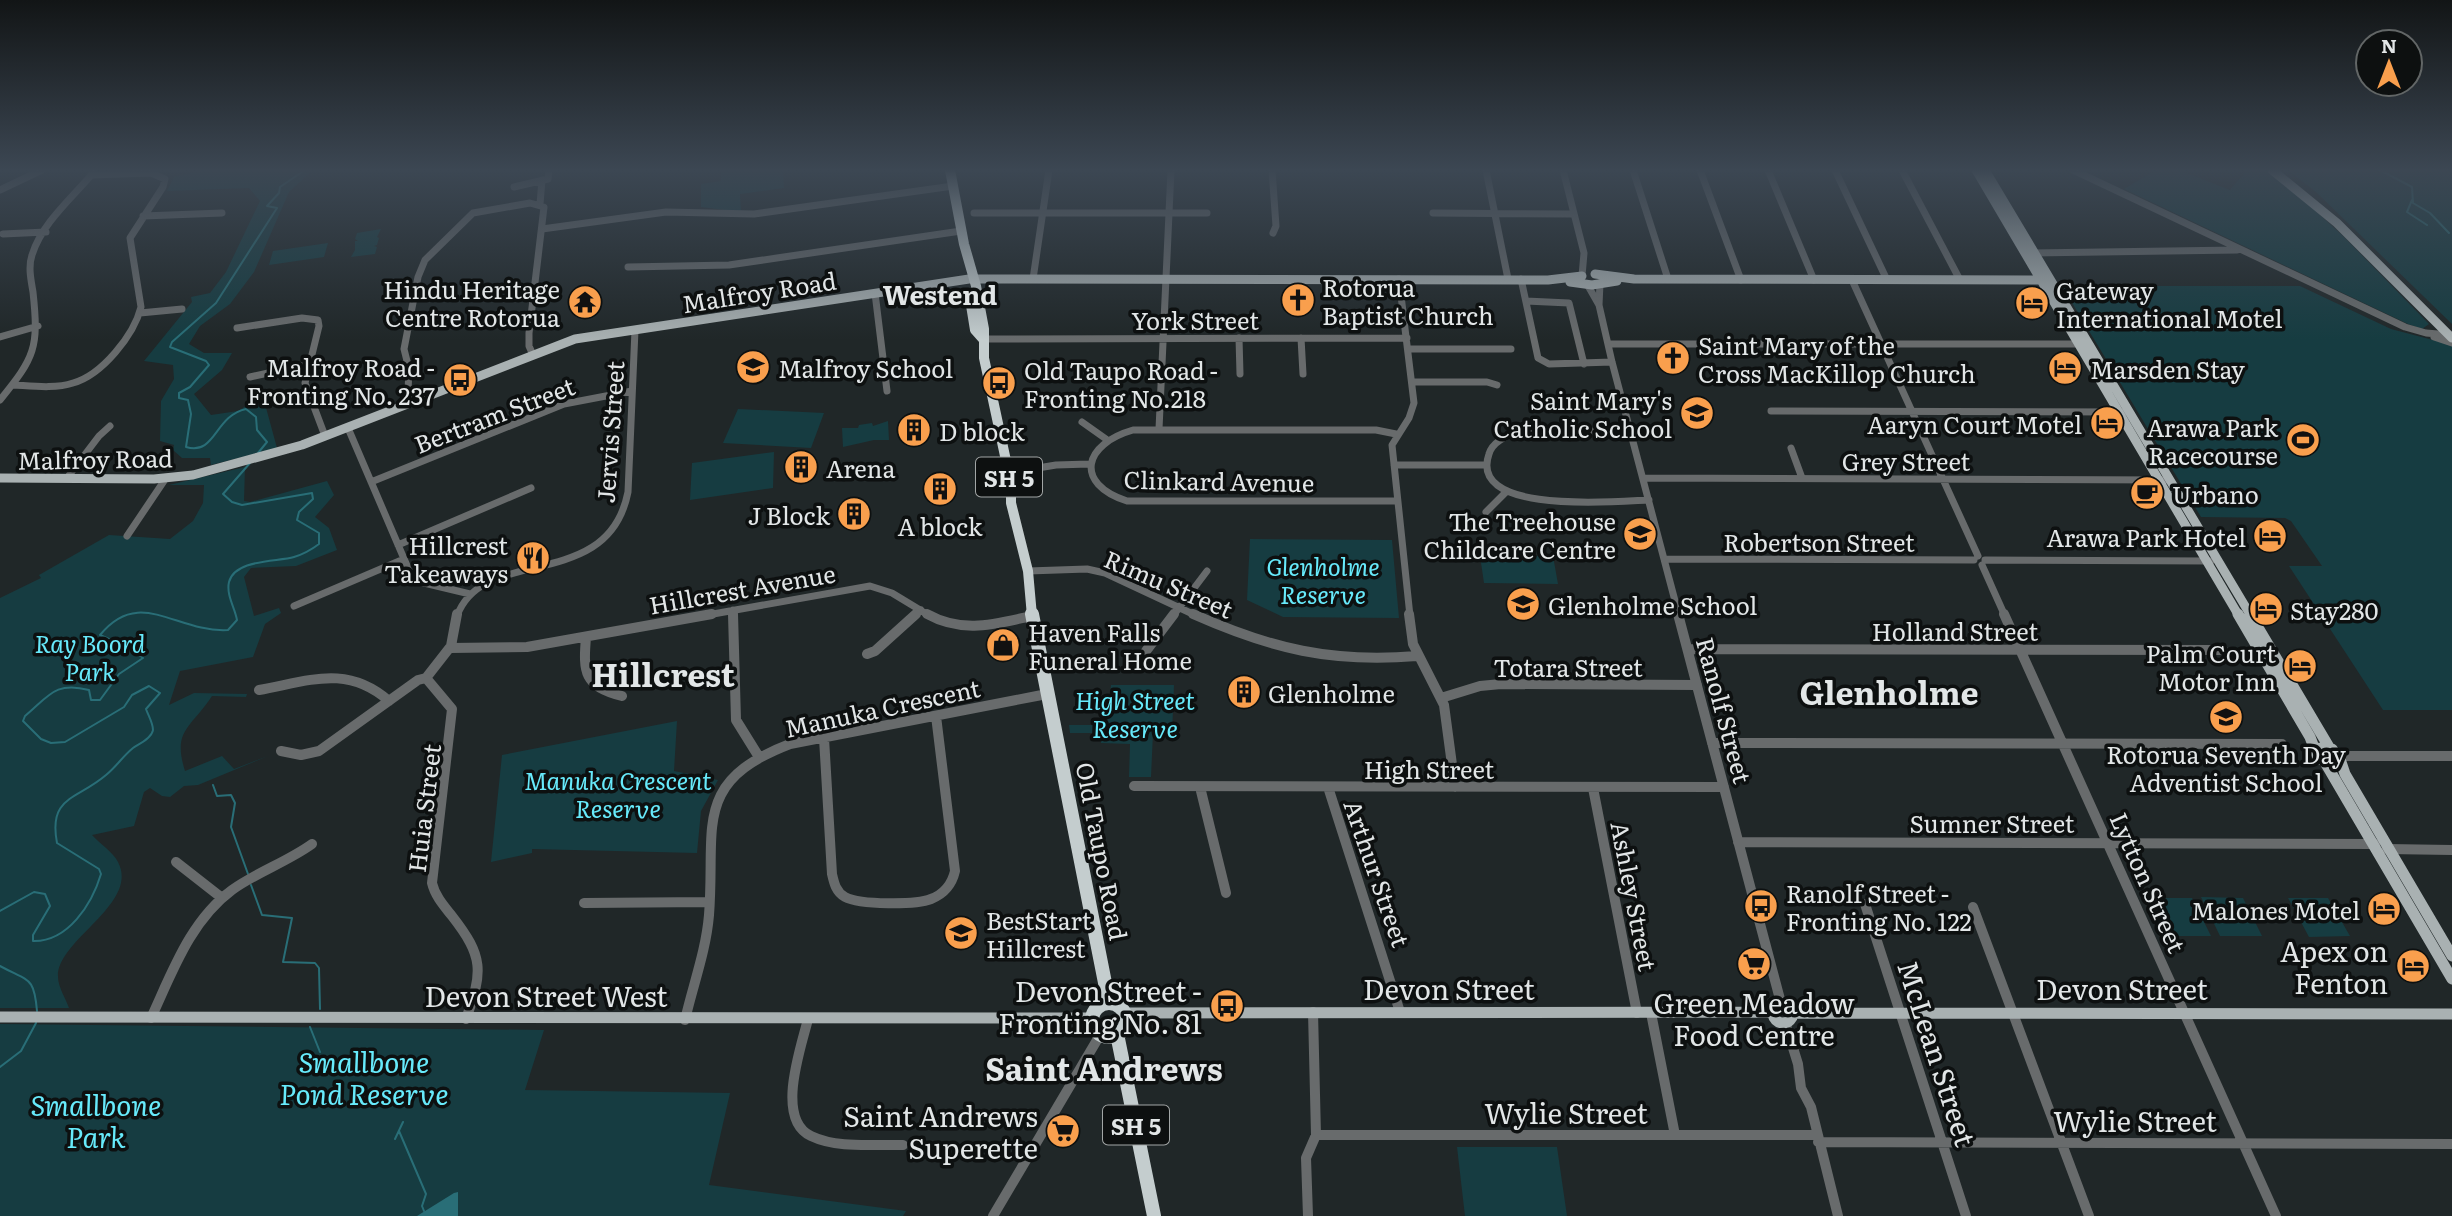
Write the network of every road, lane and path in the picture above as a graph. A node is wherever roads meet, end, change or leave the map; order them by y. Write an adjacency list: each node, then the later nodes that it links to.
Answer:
1 (50, 227): 23 (street)
2 (137, 227): 51 (street)
3 (459, 227): 84 (street)
4 (558, 227): 21 (street)
5 (955, 227): 22 (highway, Old Taupo Road / SH 5)
6 (1040, 227): 32 (street)
7 (1168, 227): 33 (street)
8 (1276, 227): 24 (street)
9 (1498, 227): 35 (street)
10 (1577, 227): 27 (street)
11 (1651, 227): 38 (street)
12 (1721, 227): 39 (street)
13 (1792, 227): 42 (street)
14 (1862, 227): 43 (street)
15 (1932, 227): 44 (street)
16 (2010, 227): 28 (main road)
17 (2019, 227): 29 (main road)
18 (2189, 227): 26 (street)
19 (2341, 227): 53 (main road)
20 (2346, 227): 57 (main road)
21 (542, 229): 71 (street)
22 (956, 231): 30 (street); 31 (highway, Old Taupo Road / SH 5)
23 (46, 232): 25 (street); 52 (street)
24 (1273, 233)
25 (3, 234)
26 (2237, 250): 29 (street); 50 (street)
27 (1584, 253): 37 (street); 41 (street)
28 (2025, 253): 29 (street); 45 (main road)
29 (2034, 253): 45 (main road)
30 (628, 267)
31 (969, 279): 32 (main road, Malfroy Road); 46 (main road, Malfroy Road); 63 (highway, Old Taupo Road / SH 5)
32 (1033, 279): 33 (main road, Malfroy Road)
33 (1166, 279): 34 (main road, Malfroy Road); 59 (street)
34 (1399, 279): 35 (main road, Malfroy Road); 62 (street)
35 (1508, 279): 36 (main road, Malfroy Road)
36 (1521, 279): 41 (main road, Malfroy Road); 47 (street)
37 (1598, 279): 38 (main road); 41 (main road, Malfroy Road); 48 (street, Ranolf Street)
38 (1668, 279): 39 (main road)
39 (1741, 279): 42 (main road)
40 (1852, 279): 42 (main road); 43 (main road); 66 (street, Lytton Street)
41 (1585, 280): 48 (street, Ranolf Street)
42 (1814, 280)
43 (1887, 280): 44 (main road)
44 (1960, 280): 45 (main road)
45 (2045, 280): 67 (main road)
46 (875, 293): 55 (main road, Malfroy Road); 82 (street)
47 (1526, 301): 74 (street); 74 (street)
48 (1599, 305): 65 (street, Ranolf Street)
49 (182, 309): 51 (street)
50 (2365, 311): 56 (street); 57 (street)
51 (140, 313): 79 (street)
52 (38, 326): 58 (street); 79 (street)
53 (2438, 326): 56 (street); 57 (main road)
54 (237, 328): 73 (street)
55 (635, 330): 71 (main road, Malfroy Road); 81 (street, Jervis Street)
56 (2418, 331): 57 (street)
57 (2451, 336)
58 (0, 337)
59 (1164, 338): 60 (street, York Street); 63 (street, York Street); 92 (street)
60 (1240, 338): 61 (street, York Street); 75 (street)
61 (1301, 338): 62 (street, York Street); 76 (street)
62 (1407, 338): 68 (street)
63 (983, 339): 101 (highway, Old Taupo Road / SH 5)
64 (1495, 340): 69 (street)
65 (1608, 344): 66 (street); 72 (street, Ranolf Street)
66 (1881, 344): 67 (street); 86 (street, Lytton Street)
67 (2083, 344): 87 (main road); 88 (main road)
68 (1408, 349): 69 (street); 78 (street)
69 (1498, 349): 70 (street)
70 (1511, 349)
71 (533, 355): 84 (main road, Malfroy Road)
72 (1612, 362): 74 (street); 93 (street, Ranolf Street)
73 (309, 364): 77 (street); 95 (street)
74 (1584, 364)
75 (1240, 374)
76 (1303, 374)
77 (250, 377)
78 (1412, 382): 80 (street); 94 (street)
79 (13, 385): 83 (street)
80 (1497, 385)
81 (632, 391): 110 (street, Bertram Street); 125 (street, Jervis Street)
82 (887, 391)
83 (0, 400)
84 (412, 402): 91 (main road, Malfroy Road)
85 (1771, 411): 86 (street)
86 (1912, 412): 87 (street); 107 (street, Lytton Street)
87 (2118, 412): 88 (street); 108 (main road)
88 (2130, 413): 109 (main road)
89 (1083, 422): 96 (street)
90 (110, 426): 103 (street)
91 (348, 428): 95 (main road, Malfroy Road); 110 (street)
92 (1159, 429): 94 (street, Clinkard Avenue); 96 (street, Clinkard Avenue)
93 (1631, 432): 100 (street); 105 (street, Ranolf Street)
94 (1396, 434): 99 (street)
95 (325, 436): 104 (main road, Malfroy Road)
96 (1106, 439): 98 (street, Clinkard Avenue)
97 (1791, 448): 106 (street)
98 (1089, 464): 101 (street); 114 (street, Clinkard Avenue)
99 (1394, 465): 100 (street); 114 (street)
100 (1487, 465): 112 (street)
101 (1008, 472): 123 (highway, Old Taupo Road / SH 5)
102 (0, 478): 103 (main road, Malfroy Road)
103 (67, 478): 104 (main road, Malfroy Road)
104 (166, 478): 116 (street)
105 (1643, 478): 106 (street, Grey Street); 113 (street, Ranolf Street)
106 (1802, 478): 107 (street, Grey Street)
107 (1942, 479): 108 (street, Grey Street); 120 (street, Lytton Street)
108 (2158, 480): 109 (street, Grey Street); 121 (main road)
109 (2169, 480): 122 (main road)
110 (371, 482): 117 (street)
111 (531, 488): 117 (street)
112 (1507, 491): 113 (street); 115 (street)
113 (1649, 500): 119 (street, Ranolf Street)
114 (1397, 501): 140 (street)
115 (1486, 512)
116 (127, 536)
117 (398, 545): 118 (street)
118 (404, 559): 125 (street); 126 (street)
119 (1664, 559): 120 (street, Robertson Street); 133 (street, Ranolf Street)
120 (1980, 560): 121 (street, Robertson Street); 134 (street, Lytton Street)
121 (2205, 560): 122 (street, Robertson Street); 136 (main road)
122 (2218, 561): 137 (main road)
123 (1028, 571): 127 (street, Rimu Street); 130 (highway, Old Taupo Road / SH 5)
124 (1207, 571): 127 (street)
125 (470, 594): 132 (street)
126 (294, 606)
127 (1181, 607): 138 (street); 140 (street, Rimu Street)
128 (733, 610): 129 (street, Hillcrest Avenue); 131 (street, Hillcrest Avenue); 157 (street)
129 (921, 610): 130 (street, Hillcrest Avenue); 139 (street)
130 (1032, 616): 144 (highway, Old Taupo Road / SH 5)
131 (586, 637): 132 (street, Hillcrest Avenue); 145 (street)
132 (450, 648): 141 (street)
133 (1688, 649): 134 (street, Holland Street); 142 (street, Ranolf Street)
134 (2020, 650): 135 (street, Holland Street); 151 (street, Lytton Street)
135 (2222, 650)
136 (2259, 650): 137 (main road); 154 (main road)
137 (2272, 650): 153 (main road)
138 (1146, 651)
139 (867, 654)
140 (1416, 656): 146 (street)
141 (426, 678): 147 (street); 197 (street, Huia Street)
142 (1697, 685): 146 (street, Totara Street); 150 (street, Ranolf Street)
143 (260, 690): 147 (street)
144 (1047, 694): 148 (street, Manuka Crescent); 182 (highway, Old Taupo Road / SH 5)
145 (622, 696)
146 (1441, 698): 163 (street)
147 (389, 701): 155 (street)
148 (936, 716): 149 (street, Manuka Crescent); 149 (street)
149 (824, 738): 157 (street, Manuka Crescent)
150 (1712, 743): 151 (street); 164 (street, Ranolf Street)
151 (2063, 744): 152 (street); 167 (street, Lytton Street)
152 (2281, 744)
153 (2329, 747): 154 (main road); 158 (main road)
154 (2315, 748): 159 (main road)
155 (281, 751)
156 (2452, 756): 158 (street)
157 (759, 757): 175 (street, Manuka Crescent)
158 (2341, 759): 159 (main road); 170 (main road)
159 (2326, 764): 168 (main road)
160 (1134, 786): 161 (street, High Street)
161 (1199, 786): 162 (street, High Street); 173 (street)
162 (1328, 787): 163 (street, High Street); 185 (street, Arthur Street)
163 (1455, 787): 165 (street, High Street)
164 (1724, 787): 165 (street, High Street); 166 (street, Ranolf Street)
165 (1593, 788): 189 (street, Ashley Street)
166 (1738, 842): 167 (street, Sumner Street); 183 (street, Ranolf Street)
167 (2108, 842): 168 (street, Sumner Street); 191 (street, Lytton Street)
168 (2371, 842): 170 (street); 179 (main road)
169 (312, 844): 174 (street)
170 (2390, 850): 171 (street); 180 (main road)
171 (2452, 850)
172 (176, 862): 174 (street)
173 (1226, 893)
174 (222, 898): 194 (street)
175 (709, 902): 176 (street); 199 (street, Manuka Crescent)
176 (584, 903)
177 (1865, 904): 186 (street, McLean Street)
178 (1973, 907): 187 (street)
179 (2434, 949): 180 (street); 181 (main road)
180 (2451, 951)
181 (2452, 979)
182 (1109, 1003): 188 (highway); 195 (highway)
183 (1777, 1008): 190 (main road, Devon Street); 196 (main road)
184 (1313, 1012): 185 (main road, Devon Street); 188 (main road, Devon Street); 201 (street)
185 (1400, 1012): 189 (main road, Devon Street)
186 (1901, 1012): 187 (main road, Devon Street); 196 (main road, Devon Street); 204 (street, McLean Street)
187 (2013, 1012): 191 (main road, Devon Street); 205 (street)
188 (1124, 1013): 200 (highway, SH 5)
189 (1637, 1013): 190 (main road, Devon Street)
190 (1651, 1013): 202 (street)
191 (2184, 1013): 192 (main road, Devon Street); 207 (street, Lytton Street)
192 (2452, 1014)
193 (0, 1017): 194 (main road, Devon Street West)
194 (151, 1018): 197 (main road, Devon Street West)
195 (1092, 1018): 198 (main road, Devon Street West); 200 (highway, SH 5)
196 (1789, 1018): 203 (street)
197 (466, 1019): 199 (main road, Devon Street West)
198 (808, 1019): 199 (main road, Devon Street West); 206 (street)
199 (685, 1020)
200 (1109, 1035): 209 (street); 210 (highway, SH 5)
201 (1316, 1135): 202 (street, Wylie Street); 211 (street)
202 (1675, 1135): 203 (street, Wylie Street)
203 (1817, 1139): 204 (street, Wylie Street); 212 (street)
204 (1943, 1143): 205 (street, Wylie Street); 213 (street, McLean Street)
205 (2062, 1143): 207 (street, Wylie Street); 214 (street)
206 (903, 1144)
207 (2243, 1144): 208 (street, Wylie Street); 215 (street, Lytton Street)
208 (2452, 1144)
209 (993, 1216)
210 (1154, 1216)
211 (1308, 1216)
212 (1838, 1216)
213 (1966, 1216)
214 (2089, 1216)
215 (2276, 1216)

